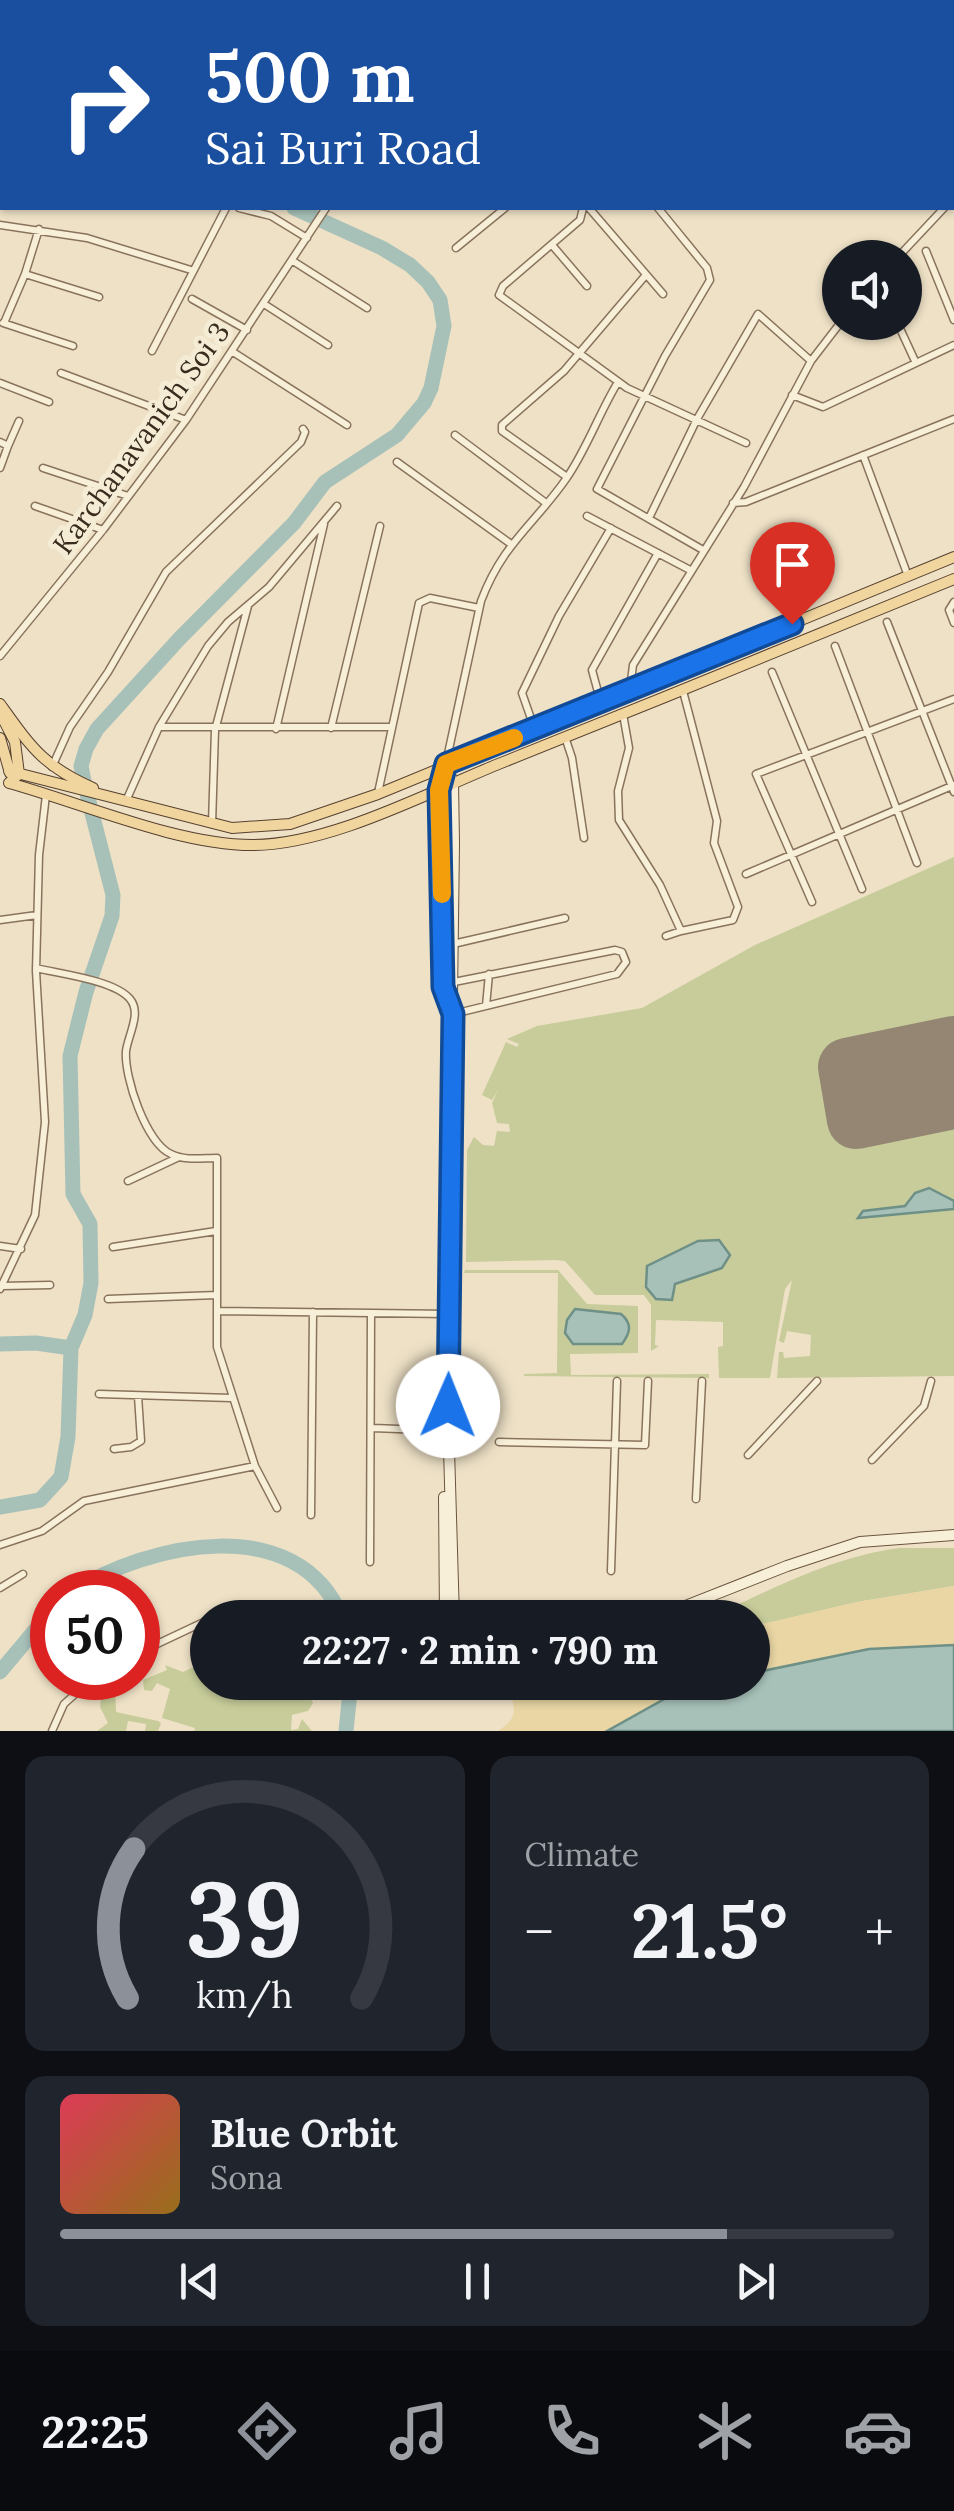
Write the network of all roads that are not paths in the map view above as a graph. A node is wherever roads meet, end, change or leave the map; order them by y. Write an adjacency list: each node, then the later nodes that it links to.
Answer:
1 (225, 210): 17 (street)
2 (246, 210): 11 (street)
3 (325, 210): 11 (street, Karchanavanich Soi 3)
4 (503, 210): 14 (street)
5 (585, 210): 13 (street)
6 (588, 210): 19 (street)
7 (660, 210): 43 (street)
8 (942, 210): 12 (street)
9 (0, 225): 10 (street)
10 (39, 228): 17 (street); 18 (street)
11 (307, 238): 16 (street, Karchanavanich Soi 3)
12 (913, 240)
13 (552, 245): 20 (street); 36 (street)
14 (456, 248)
15 (926, 252): 26 (street)
16 (293, 261): 24 (street, Karchanavanich Soi 3); 25 (street)
17 (191, 270): 34 (street)
18 (25, 274): 22 (street); 27 (street)
19 (646, 276): 21 (street); 36 (street)
20 (587, 286)
21 (663, 294)
22 (100, 297)
23 (192, 299): 28 (street)
24 (264, 304): 28 (street, Karchanavanich Soi 3); 31 (street)
25 (367, 308)
26 (954, 320)
27 (2, 322): 33 (street)
28 (248, 330): 35 (street, Karchanavanich Soi 3)
29 (827, 340): 37 (street)
30 (906, 340): 38 (street)
31 (328, 344)
32 (954, 345): 38 (street)
33 (73, 346)
34 (152, 351)
35 (233, 352): 47 (street, Karchanavanich Soi 3); 49 (street)
36 (579, 355): 40 (street); 58 (street)
37 (811, 360): 42 (street); 46 (street)
38 (916, 361): 42 (street)
39 (61, 373): 47 (street)
40 (618, 382): 43 (street); 58 (street)
41 (0, 383): 44 (street)
42 (792, 395): 61 (street)
43 (644, 397): 46 (street); 65 (street)
44 (49, 402)
45 (954, 418): 54 (street)
46 (697, 419): 52 (street); 65 (street)
47 (186, 420): 59 (street, Karchanavanich Soi 3)
48 (19, 421): 53 (street)
49 (347, 425)
50 (303, 428): 104 (street)
51 (455, 435): 60 (street)
52 (746, 443)
53 (4, 444): 56 (street)
54 (863, 456): 61 (street); 75 (street)
55 (397, 462): 70 (street)
56 (0, 468)
57 (43, 468): 59 (street)
58 (567, 477): 60 (street)
59 (128, 496): 69 (street, Karchanavanich Soi 3)
60 (546, 504): 70 (street)
61 (733, 504): 71 (street)
62 (34, 506): 69 (street)
63 (336, 506): 66 (street)
64 (587, 516): 68 (street)
65 (649, 518): 71 (street)
66 (324, 523): 78 (street); 96 (street)
67 (380, 526): 94 (street)
68 (610, 528): 72 (street); 98 (street)
69 (104, 530): 83 (street, Karchanavanich Soi 3)
70 (511, 544): 79 (street)
71 (703, 550): 74 (street)
72 (658, 553): 74 (street); 88 (street)
73 (954, 558): 75 (main road)
74 (690, 570): 85 (street)
75 (908, 576): 85 (main road)
76 (954, 578): 86 (main road)
77 (954, 602): 81 (street)
78 (248, 606): 93 (street); 97 (street)
79 (480, 608): 95 (street); 103 (street)
80 (888, 622): 90 (street)
81 (954, 623)
82 (835, 646): 99 (street)
83 (0, 656)
84 (772, 672): 102 (street)
85 (630, 690): 88 (main road)
86 (683, 690): 92 (main road); 125 (street)
87 (954, 699): 90 (street)
88 (601, 703): 98 (main road)
89 (0, 704): 104 (main road)
90 (923, 710): 99 (street); 108 (street)
91 (0, 713): 105 (main road)
92 (624, 714): 101 (main road); 125 (street)
93 (160, 728): 97 (street); 112 (street)
94 (331, 728): 95 (street); 96 (street)
95 (390, 728): 110 (street)
96 (276, 729): 97 (street)
97 (215, 730): 114 (street)
98 (536, 730): 103 (main road)
99 (869, 731): 102 (street); 113 (street)
100 (0, 738): 105 (main road)
101 (565, 738): 107 (main road); 116 (street)
102 (808, 755): 115 (street); 117 (street)
103 (446, 764): 107 (main road); 109 (main road); 110 (main road)
104 (52, 768): 106 (main road)
105 (9, 776): 106 (main road); 111 (main road)
106 (67, 782): 112 (main road)
107 (453, 783): 109 (main road); 127 (main road)
108 (953, 788): 113 (street)
109 (439, 790): 111 (main road); 132 (main road)
110 (378, 794): 114 (main road)
111 (51, 795): 122 (street)
112 (124, 800): 114 (main road)
113 (897, 809): 115 (street); 118 (street)
114 (212, 825)
115 (840, 833): 117 (street); 120 (street)
116 (584, 838)
117 (790, 854): 119 (street); 121 (street)
118 (917, 863)
119 (746, 874)
120 (862, 888)
121 (812, 902)
122 (37, 915): 124 (street); 128 (street)
123 (565, 918): 127 (street)
124 (0, 920)
125 (682, 930): 126 (street)
126 (666, 936)
127 (454, 944): 130 (main road)
128 (36, 968): 133 (street); 138 (street)
129 (489, 974): 130 (street); 131 (street); 131 (street)
130 (454, 982): 132 (main road)
131 (486, 1006): 132 (street)
132 (453, 1014): 146 (main road)
133 (179, 1157): 134 (street); 135 (street)
134 (128, 1182)
135 (216, 1232): 137 (street); 141 (street)
136 (0, 1246): 138 (street)
137 (113, 1247)
138 (21, 1249): 140 (street)
139 (50, 1286): 140 (street)
140 (1, 1288)
141 (217, 1296): 142 (street); 143 (street)
142 (108, 1299)
143 (218, 1311): 144 (street); 154 (street)
144 (313, 1312): 145 (street); 165 (street)
145 (371, 1313): 146 (street); 155 (street)
146 (449, 1314): 156 (main road)
147 (618, 1381): 158 (street)
148 (648, 1381): 158 (street)
149 (702, 1381): 163 (street)
150 (817, 1381): 160 (street)
151 (932, 1381): 161 (street)
152 (99, 1394): 153 (street)
153 (138, 1396): 154 (street); 159 (street)
154 (231, 1398): 162 (street)
155 (373, 1428): 156 (street); 168 (street)
156 (449, 1436): 172 (main road); 173 (main road)
157 (499, 1442): 158 (street)
158 (614, 1445): 169 (street)
159 (114, 1449)
160 (748, 1455)
161 (872, 1460)
162 (256, 1466): 164 (street); 167 (street)
163 (696, 1499)
164 (276, 1508)
165 (311, 1515)
166 (954, 1536): 174 (main road)
167 (0, 1546)
168 (370, 1562)
169 (611, 1570)
170 (23, 1574): 171 (street)
171 (0, 1588)
172 (445, 1600)
173 (454, 1600)
174 (699, 1600)
175 (190, 1628): 176 (street)
176 (160, 1643)
177 (68, 1700): 178 (street)
178 (52, 1731)

